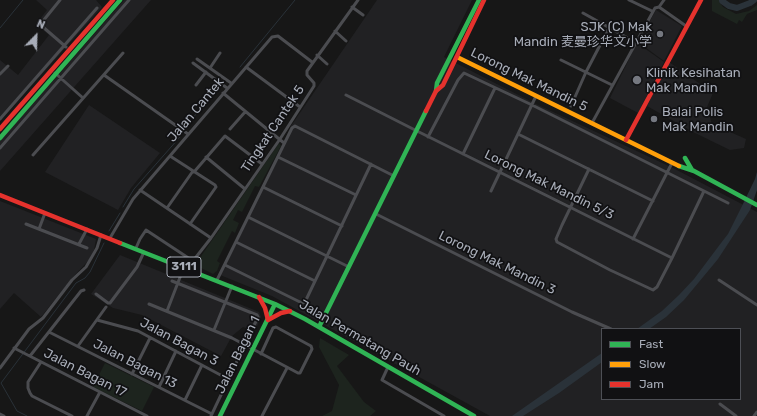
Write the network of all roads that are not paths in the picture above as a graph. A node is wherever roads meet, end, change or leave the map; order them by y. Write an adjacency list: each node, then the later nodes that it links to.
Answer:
1 (60, 0): 24 (street)
2 (113, 0): 25 (street)
3 (120, 0): 43 (street)
4 (129, 0): 46 (street)
5 (358, 0): 12 (street)
6 (479, 0): 23 (street)
7 (484, 0): 23 (street)
8 (629, 0): 11 (street)
9 (664, 0): 13 (street)
10 (701, 0): 18 (street)
11 (635, 1): 15 (street)
12 (352, 7): 17 (street); 20 (street)
13 (659, 7): 15 (street); 18 (street)
14 (98, 8): 24 (street)
15 (652, 11): 22 (street)
16 (583, 13): 19 (street)
17 (363, 15)
18 (686, 26): 72 (street)
19 (609, 28): 22 (street); 42 (street)
20 (334, 32): 21 (street); 28 (street)
21 (346, 41)
22 (635, 42): 49 (street)
23 (460, 45): 29 (street); 34 (street); 36 (street)
24 (64, 46): 25 (street); 61 (street)
25 (68, 49): 63 (street)
26 (123, 53): 45 (street)
27 (220, 54): 40 (street)
28 (317, 55): 33 (street); 35 (street)
29 (458, 57): 34 (street); 36 (street, Lorong Mak Mandin 5); 38 (street, Lorong Mak Mandin 5)
30 (197, 59): 40 (street)
31 (561, 60): 42 (street)
32 (193, 62): 41 (street)
33 (312, 62): 39 (street, Jalan Cantek); 59 (street, Tingkat Cantek 5)
34 (447, 63): 52 (street)
35 (327, 64)
36 (473, 65): 38 (street); 55 (street, Lorong Mak Mandin 5)
37 (8, 66): 44 (street)
38 (453, 66): 52 (street, Lorong Mak Mandin 5)
39 (246, 67): 47 (street, Jalan Cantek); 59 (street)
40 (210, 68): 47 (street)
41 (206, 72): 48 (street); 50 (street)
42 (586, 72): 49 (street); 58 (street)
43 (55, 73): 46 (street); 66 (street)
44 (0, 74)
45 (104, 75): 56 (street); 67 (street)
46 (60, 78): 56 (street); 74 (street)
47 (231, 83): 50 (street, Jalan Cantek)
48 (196, 85)
49 (612, 85): 62 (street)
50 (227, 88): 53 (street, Jalan Cantek)
51 (495, 88): 57 (street); 69 (street); 75 (street)
52 (436, 91): 65 (street, Lorong Mak Mandin 5)
53 (223, 93): 60 (street); 67 (street, Jalan Cantek)
54 (346, 94): 65 (street, Lorong Mak Mandin 5/3)
55 (536, 96): 57 (street); 62 (street, Lorong Mak Mandin 5)
56 (83, 98): 76 (street)
57 (532, 105): 68 (street); 88 (street)
58 (571, 106)
59 (300, 107): 71 (street, Tingkat Cantek 5)
60 (245, 112): 64 (street); 71 (street)
61 (0, 119)
62 (592, 124): 72 (street, Lorong Mak Mandin 5)
63 (0, 128): 66 (street)
64 (230, 129)
65 (416, 131): 69 (street, Lorong Mak Mandin 5/3); 89 (street, Lorong Mak Mandin 5)
66 (5, 132): 70 (street)
67 (187, 134): 77 (street, Jalan Cantek)
68 (518, 134): 84 (street); 87 (street)
69 (428, 137): 75 (street, Lorong Mak Mandin 5/3)
70 (0, 138)
71 (280, 139): 73 (street); 82 (street, Tingkat Cantek 5)
72 (626, 140): 81 (street, Lorong Mak Mandin 5)
73 (284, 143): 79 (street); 83 (street)
74 (0, 148)
75 (463, 154): 87 (street, Lorong Mak Mandin 5/3)
76 (33, 155)
77 (170, 156): 85 (street); 92 (street, Jalan Cantek)
78 (206, 157): 82 (street); 85 (street); 91 (street)
79 (278, 157): 90 (street); 96 (street)
80 (684, 158): 86 (street)
81 (672, 163): 86 (street, Lorong Mak Mandin 5); 88 (street)
82 (262, 164): 91 (street, Tingkat Cantek 5)
83 (371, 164): 89 (street); 96 (street)
84 (589, 169): 97 (street); 100 (street)
85 (194, 171): 101 (street); 106 (street)
86 (694, 171): 99 (street, Lorong Mak Mandin 5)
87 (500, 172): 93 (street); 100 (street, Lorong Mak Mandin 5/3)
88 (667, 173): 94 (street); 97 (street)
89 (394, 176): 103 (street, Lorong Mak Mandin 5)
90 (263, 187): 104 (street); 107 (street)
91 (245, 189): 112 (street, Tingkat Cantek 5)
92 (140, 190): 101 (street); 111 (street, Jalan Cantek)
93 (491, 191)
94 (704, 191): 98 (street); 120 (street)
95 (0, 195): 102 (street, Jalan Permatang Pauh / 3111)
96 (356, 195): 107 (street)
97 (653, 201): 113 (street)
98 (728, 203)
99 (757, 205)
100 (570, 207): 113 (street, Lorong Mak Mandin 5/3); 120 (street)
101 (166, 208): 106 (street)
102 (45, 213): 108 (street); 109 (street, Jalan Permatang Pauh / 3111)
103 (376, 214): 123 (street, Lorong Mak Mandin 5); 144 (street, Lorong Mak Mandin 3)
104 (248, 217): 114 (street); 119 (street)
105 (26, 224): 108 (street)
106 (190, 224): 112 (street)
107 (342, 226): 119 (street)
108 (39, 229): 115 (street)
109 (88, 229): 110 (street, Jalan Permatang Pauh / 3111); 115 (street)
110 (102, 235): 111 (street, Jalan Permatang Pauh / 3111); 150 (street)
111 (110, 238): 117 (street, Jalan Permatang Pauh / 3111)
112 (211, 238): 121 (street, Tingkat Cantek 5)
113 (634, 239): 120 (street, Lorong Mak Mandin 5/3)
114 (236, 242): 122 (street); 128 (street)
115 (79, 244): 116 (street)
116 (87, 248)
117 (136, 248): 118 (street, Jalan Permatang Pauh / 3111); 121 (street)
118 (144, 252): 124 (street, Jalan Permatang Pauh / 3111); 132 (street)
119 (327, 256): 123 (street); 128 (street)
120 (672, 258)
121 (193, 261): 124 (street, Tingkat Cantek 5)
122 (225, 265): 125 (street); 128 (street)
123 (349, 267): 143 (street, Lorong Mak Mandin 5)
124 (186, 268): 125 (street, Jalan Permatang Pauh / 3111); 129 (street)
125 (217, 280): 130 (street, Jalan Permatang Pauh / 3111)
126 (719, 280): 137 (street)
127 (172, 281): 129 (street)
128 (315, 281)
129 (178, 283): 134 (street); 139 (street)
130 (232, 286): 133 (street, Jalan Permatang Pauh / 3111); 134 (street)
131 (84, 290): 146 (street)
132 (96, 294)
133 (259, 296): 136 (street, Jalan Permatang Pauh / 3111); 142 (street)
134 (225, 302): 145 (street); 148 (street, Jalan Bagan 1)
135 (149, 304): 139 (street)
136 (275, 304): 140 (street, Jalan Permatang Pauh / 3111); 142 (street, Jalan Bagan 1)
137 (757, 305)
138 (106, 306): 141 (street)
139 (167, 311): 145 (street)
140 (290, 311): 142 (street); 143 (street, Jalan Permatang Pauh / 3111)
141 (97, 320): 147 (street, Jalan Bagan 3); 149 (street)
142 (268, 320): 151 (street, Jalan Bagan 1)
143 (319, 327): 157 (street, Jalan Permatang Pauh / 3111)
144 (609, 328)
145 (214, 330): 148 (street)
146 (49, 332): 149 (street, Jalan Bagan 13); 154 (street)
147 (150, 338): 152 (street, Jalan Bagan 3); 160 (street)
148 (245, 344): 151 (street); 161 (street, Jalan Bagan 1)
149 (78, 346): 160 (street, Jalan Bagan 13)
150 (14, 348): 154 (street, Jalan Bagan 17); 158 (street)
151 (253, 349): 153 (street); 173 (street, Jalan Bagan 1)
152 (176, 352): 156 (street, Jalan Bagan 3); 162 (street)
153 (261, 354): 159 (street); 159 (street)
154 (28, 355): 155 (street, Jalan Bagan 17)
155 (42, 362): 163 (street, Jalan Bagan 17); 170 (street)
156 (202, 365): 161 (street, Jalan Bagan 3); 164 (street)
157 (388, 367): 175 (street); 176 (street, Jalan Permatang Pauh / 3111)
158 (0, 368)
159 (287, 368): 174 (street)
160 (132, 374): 162 (street, Jalan Bagan 13)
161 (228, 379): 168 (street, Jalan Bagan 1)
162 (158, 387): 164 (street, Jalan Bagan 13)
163 (100, 392): 171 (street); 172 (street, Jalan Bagan 17)
164 (185, 400): 168 (street, Jalan Bagan 13)
165 (720, 404): 177 (street)
166 (757, 412): 178 (street)
167 (0, 414): 169 (street)
168 (211, 415)
169 (4, 416)
170 (72, 416)
171 (87, 416)
172 (147, 416)
173 (220, 416)
174 (262, 416)
175 (444, 416)
176 (474, 416)
177 (736, 416)
178 (754, 416)

